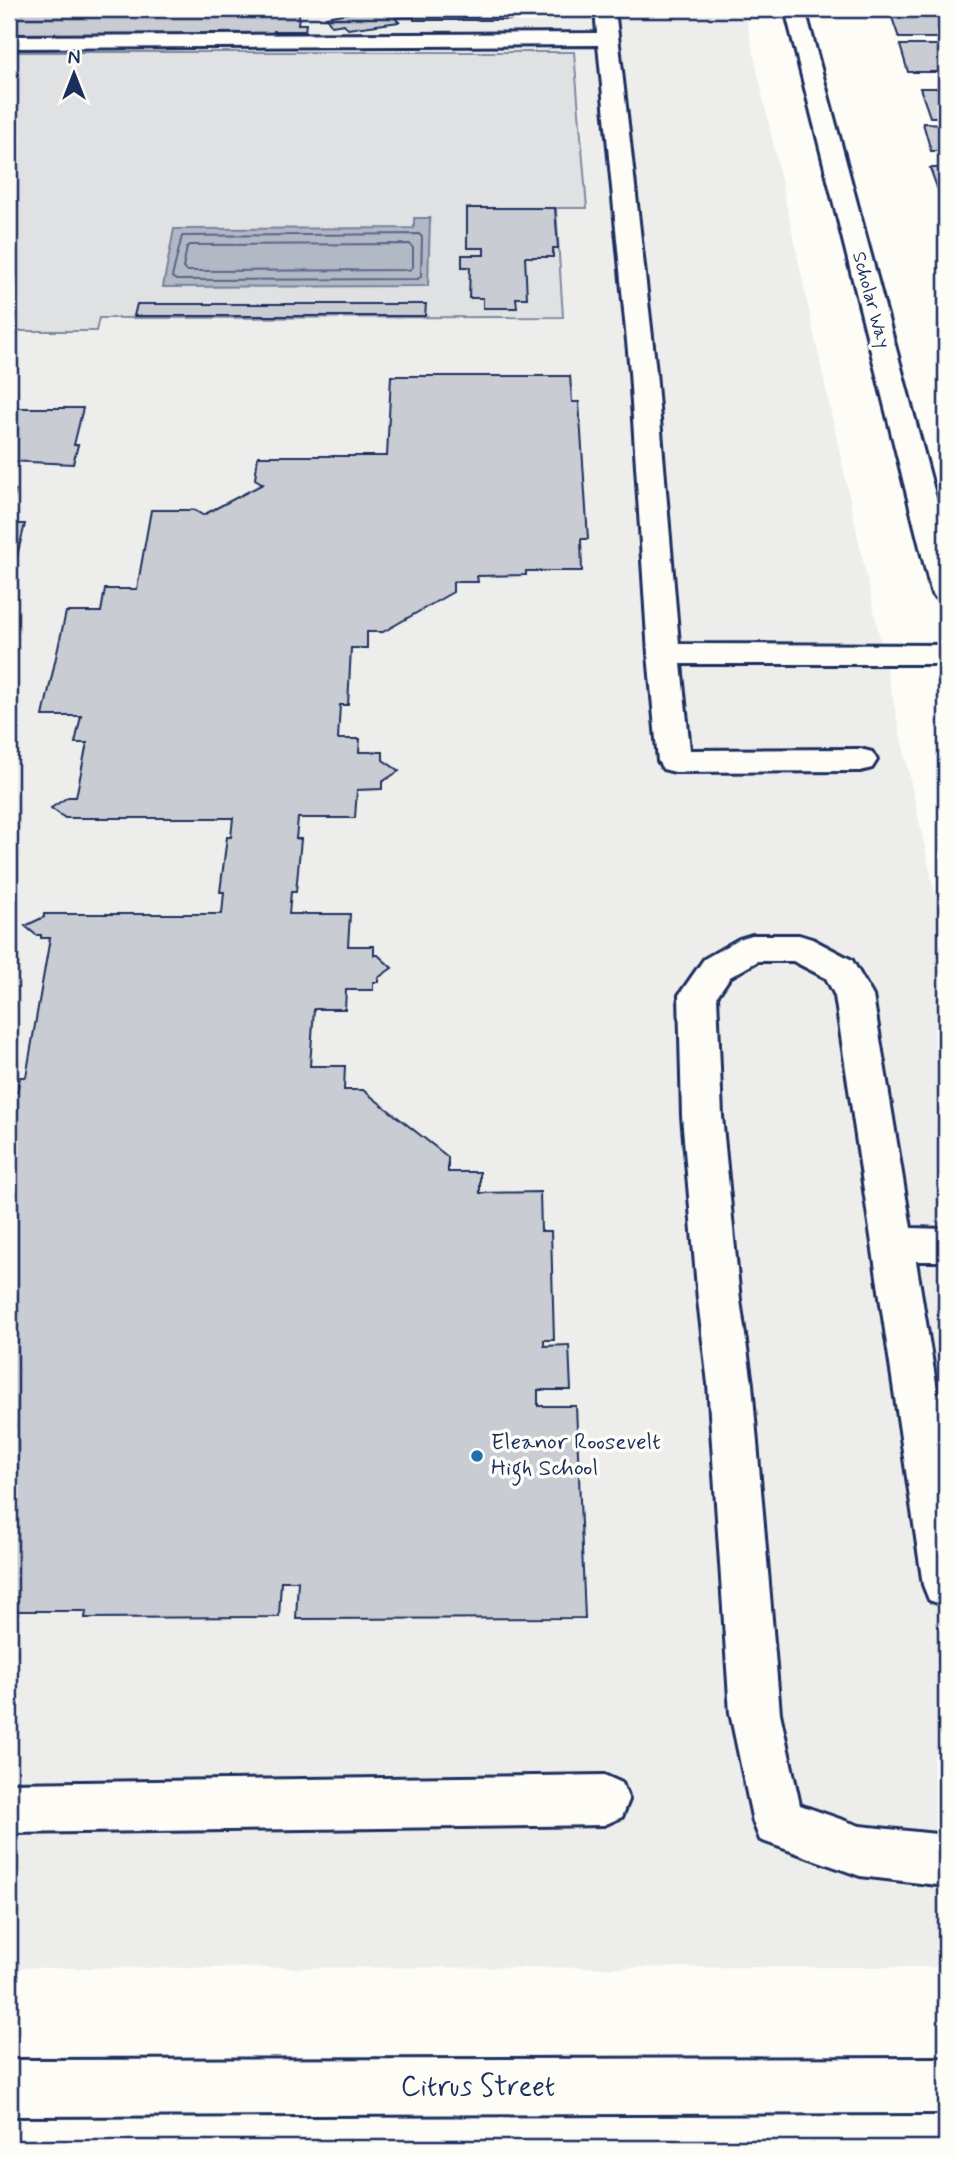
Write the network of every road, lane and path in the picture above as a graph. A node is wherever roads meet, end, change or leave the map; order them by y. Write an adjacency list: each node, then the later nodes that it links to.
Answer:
1 (795, 9): 4 (street, Scholar Way)
2 (606, 24): 3 (street); 5 (street)
3 (9, 42)
4 (946, 591)
5 (664, 654): 6 (street); 7 (street)
6 (946, 654)
7 (860, 760)
8 (891, 1244): 9 (street); 10 (street); 13 (street)
9 (946, 1245)
10 (946, 1585)
11 (604, 1800): 12 (street)
12 (9, 1808)
13 (946, 1860)
14 (946, 2085): 15 (street, Citrus Street)
15 (9, 2088)

